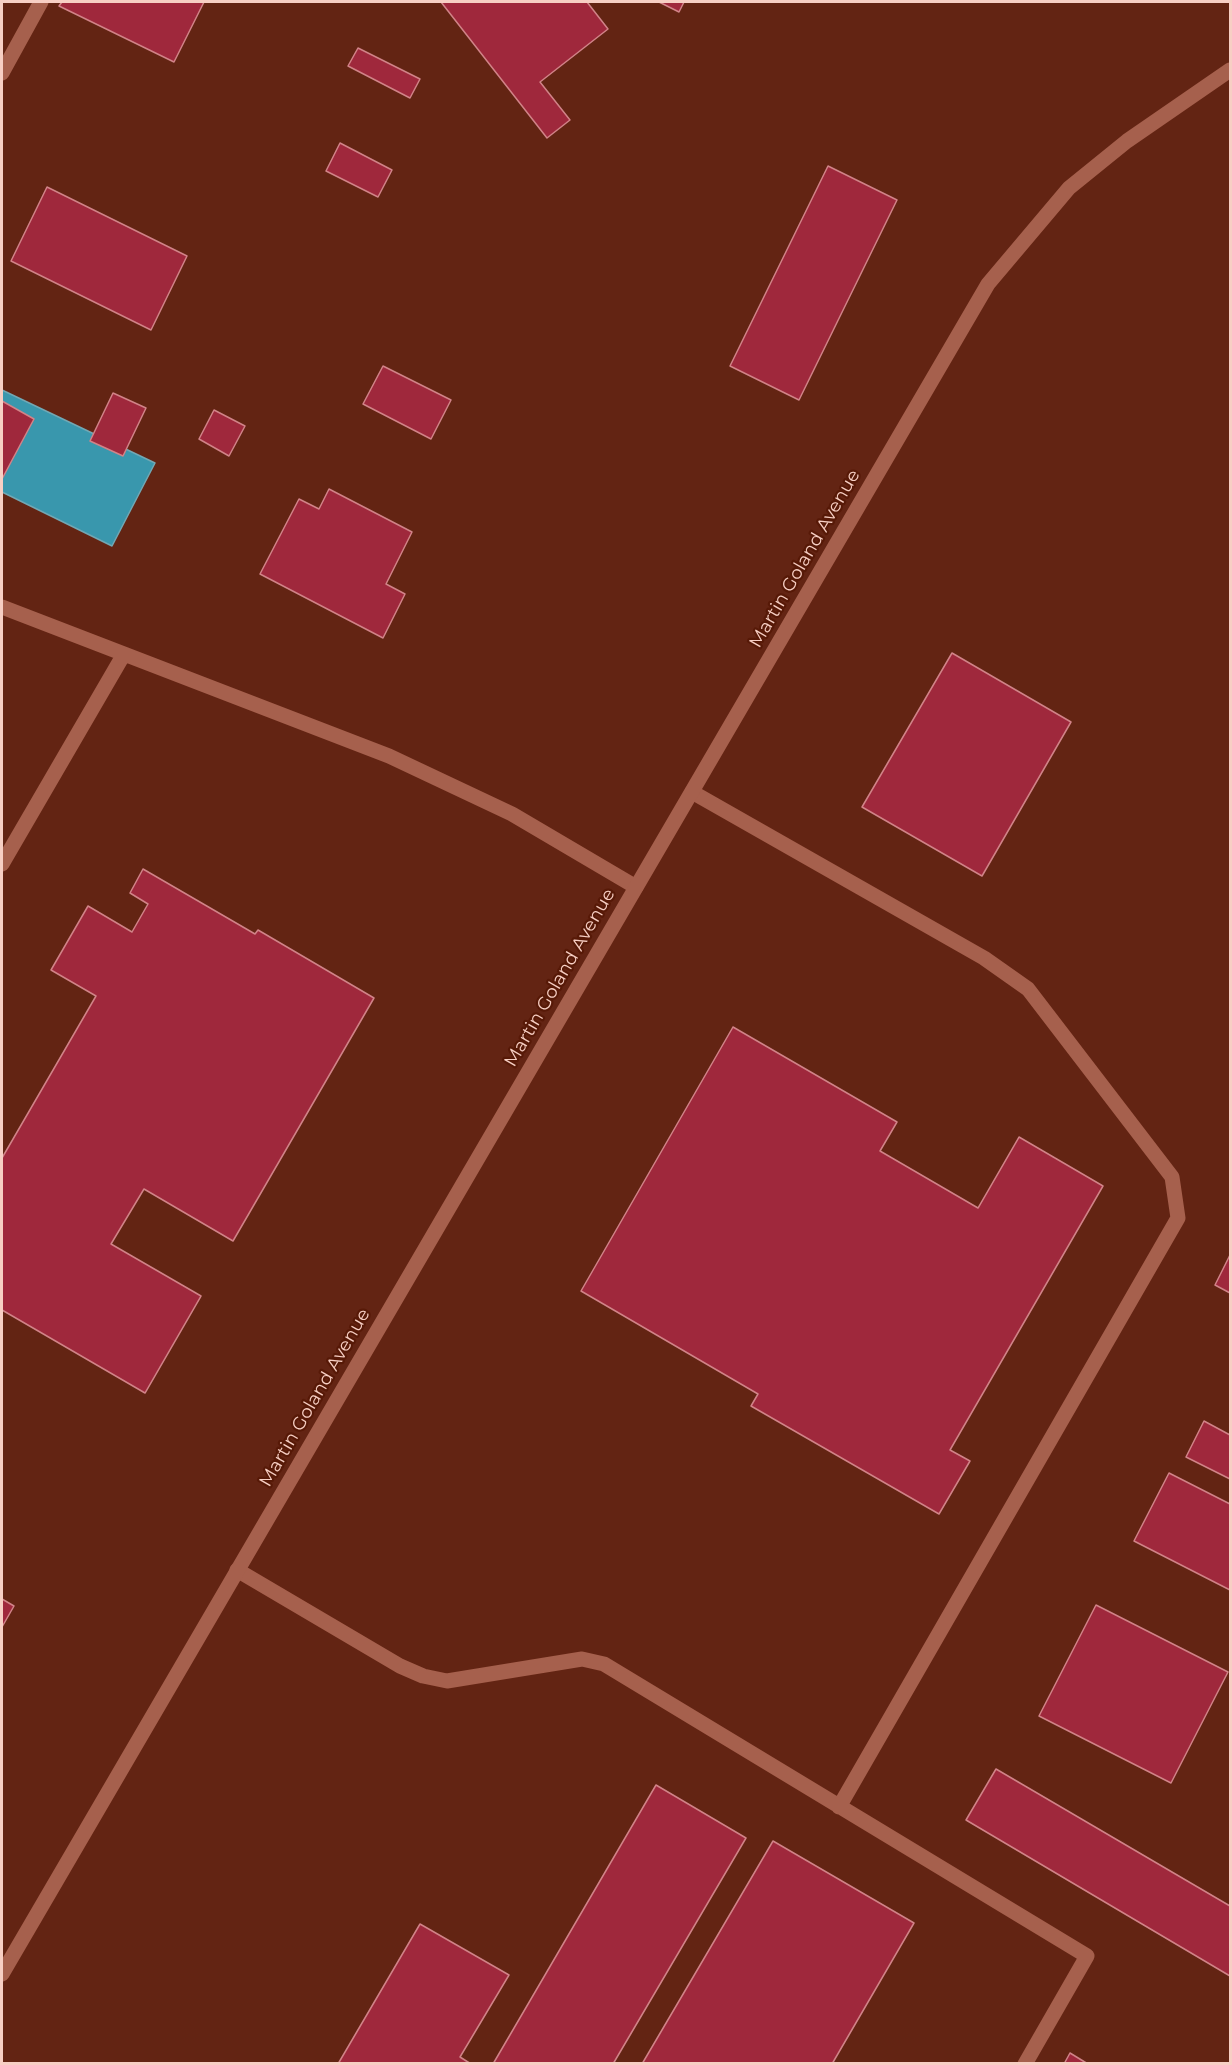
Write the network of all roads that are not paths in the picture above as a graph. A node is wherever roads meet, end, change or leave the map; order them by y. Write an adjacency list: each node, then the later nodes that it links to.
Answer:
1 (41, 2): 3 (street)
2 (1230, 70): 6 (street, Martin Goland Avenue)
3 (2, 73)
4 (2, 607): 5 (street)
5 (124, 654): 7 (street); 8 (street)
6 (692, 792): 8 (street, Martin Goland Avenue); 10 (street)
7 (2, 864)
8 (636, 887): 9 (street, Martin Goland Avenue)
9 (237, 1570): 10 (street); 11 (street, Martin Goland Avenue)
10 (839, 1807): 12 (street)
11 (2, 1974)
12 (1025, 2064)

